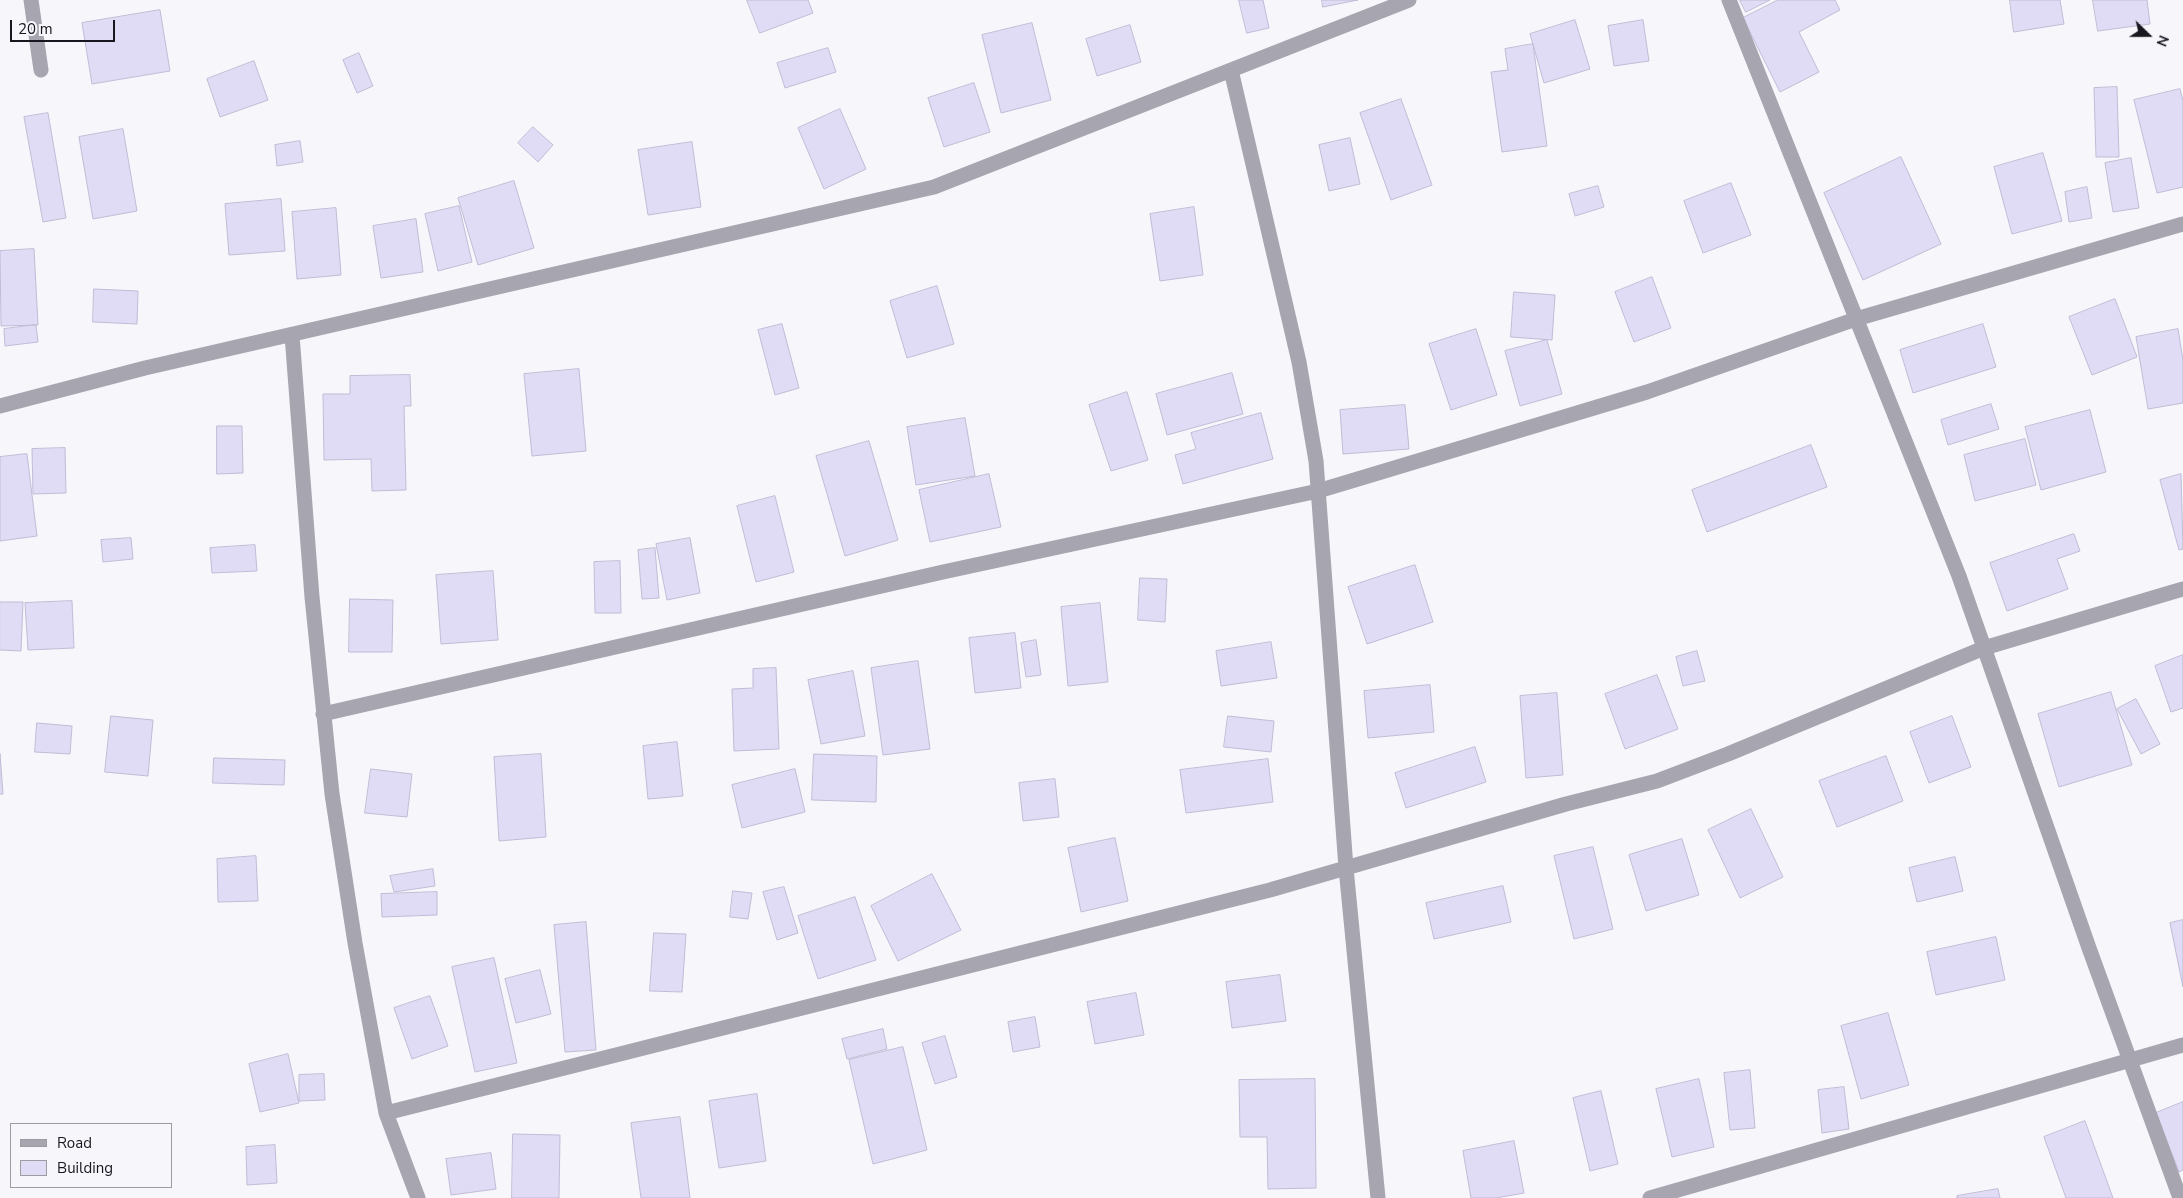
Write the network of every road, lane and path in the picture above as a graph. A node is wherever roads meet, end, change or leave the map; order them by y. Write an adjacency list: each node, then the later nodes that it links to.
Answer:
1 (31, 0): 4 (street)
2 (1409, 0): 5 (street)
3 (1729, 0): 7 (street)
4 (41, 70)
5 (1231, 70): 8 (street); 10 (street)
6 (2183, 224): 7 (street)
7 (1856, 319): 10 (street); 12 (street)
8 (292, 335): 9 (street); 13 (street)
9 (0, 406)
10 (1318, 491): 13 (street); 14 (street)
11 (2183, 589): 12 (street)
12 (1984, 648): 14 (street); 16 (street)
13 (323, 714): 17 (street)
14 (1346, 868): 17 (street); 19 (street)
15 (2183, 1045): 16 (street)
16 (2130, 1060): 20 (street); 21 (street)
17 (386, 1113): 18 (street)
18 (418, 1198)
19 (1378, 1198)
20 (1650, 1198)
21 (2180, 1198)

